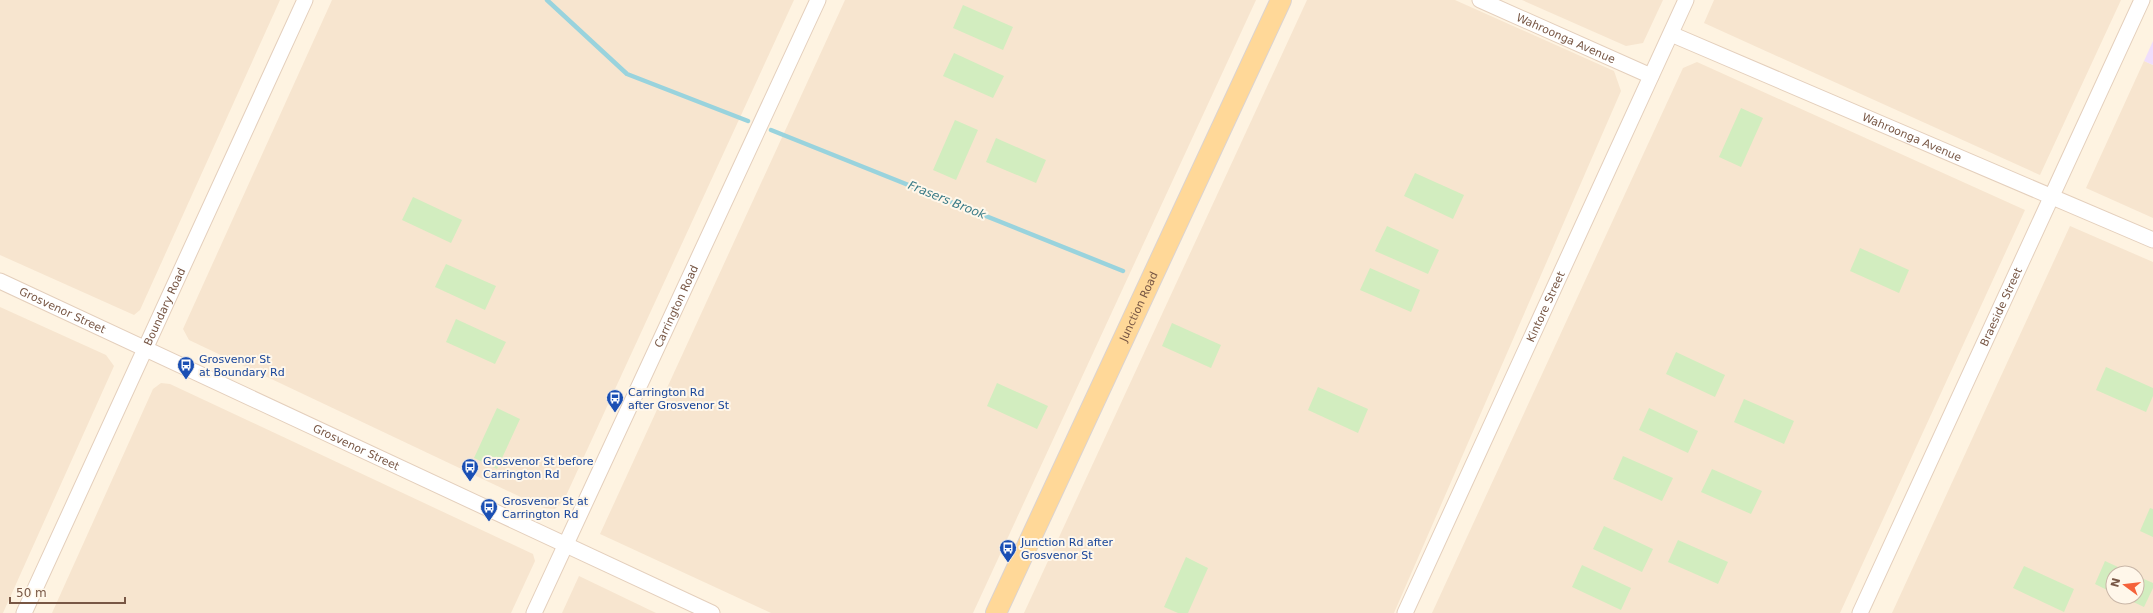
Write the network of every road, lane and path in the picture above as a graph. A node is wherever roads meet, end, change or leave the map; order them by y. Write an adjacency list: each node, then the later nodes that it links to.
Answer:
1 (305, 0): 12 (street, Boundary Road)
2 (818, 0): 13 (street, Carrington Road)
3 (1281, 0): 17 (main road, Junction Road)
4 (1480, 0): 8 (street, Wahroonga Avenue)
5 (1686, 0): 7 (street, Kintore Street)
6 (2142, 0): 9 (street, Braeside Street)
7 (1671, 34): 8 (street, Kintore Street); 9 (street, Wahroonga Avenue)
8 (1651, 76): 18 (street, Kintore Street)
9 (2052, 196): 10 (street, Wahroonga Avenue); 19 (street, Braeside Street)
10 (2153, 240)
11 (0, 281): 12 (street, Grosvenor Street)
12 (146, 348): 13 (street, Grosvenor Street); 14 (street, Boundary Road)
13 (566, 545): 15 (street, Carrington Road); 16 (street, Grosvenor Street)
14 (24, 613)
15 (534, 613)
16 (712, 613)
17 (996, 613)
18 (1405, 613)
19 (1860, 613)

